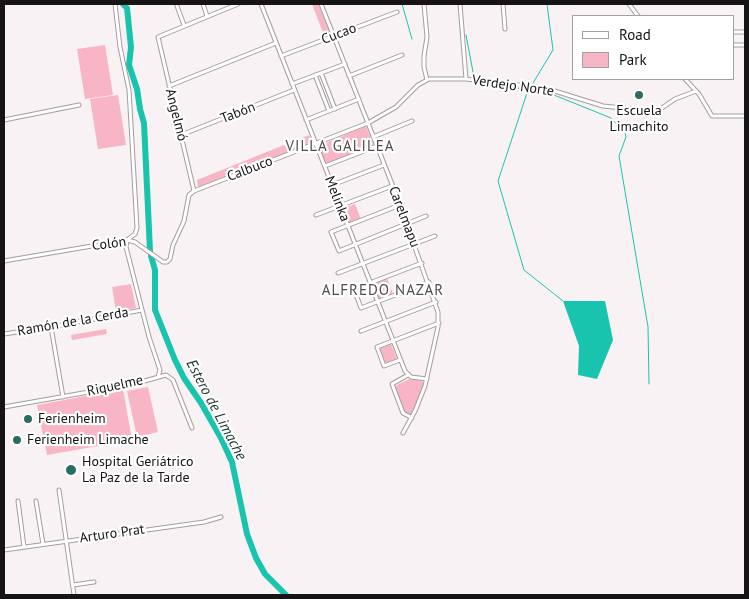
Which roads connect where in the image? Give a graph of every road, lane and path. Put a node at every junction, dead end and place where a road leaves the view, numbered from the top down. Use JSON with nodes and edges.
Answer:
{"nodes":[{"id":1,"x":115,"y":4,"type":"edge"},
{"id":2,"x":203,"y":4,"type":"edge"},
{"id":3,"x":238,"y":4,"type":"edge"},
{"id":4,"x":260,"y":4,"type":"edge"},
{"id":5,"x":321,"y":4,"type":"edge"},
{"id":6,"x":424,"y":4,"type":"edge"},
{"id":7,"x":460,"y":4,"type":"edge"},
{"id":8,"x":503,"y":4,"type":"edge"},
{"id":9,"x":630,"y":4,"type":"edge"},
{"id":10,"x":230,"y":5,"type":"edge"},
{"id":11,"x":177,"y":6,"type":"dead end"},
{"id":12,"x":397,"y":12,"type":"dead end"},
{"id":13,"x":637,"y":15,"type":"edge"},
{"id":14,"x":207,"y":16,"type":"junction"},
{"id":15,"x":184,"y":25,"type":"junction"},
{"id":16,"x":505,"y":29,"type":"dead end"},
{"id":17,"x":334,"y":36,"type":"junction"},
{"id":18,"x":276,"y":44,"type":"junction"},
{"id":19,"x":734,"y":45,"type":"edge"},
{"id":20,"x":744,"y":45,"type":"dead end"},
{"id":21,"x":402,"y":55,"type":"dead end"},
{"id":22,"x":281,"y":56,"type":"junction"},
{"id":23,"x":344,"y":64,"type":"junction"},
{"id":24,"x":321,"y":73,"type":"junction"},
{"id":25,"x":315,"y":75,"type":"junction"},
{"id":26,"x":349,"y":76,"type":"junction"},
{"id":27,"x":466,"y":79,"type":"junction"},
{"id":28,"x":427,"y":80,"type":"junction"},
{"id":29,"x":686,"y":80,"type":"edge"},
{"id":30,"x":292,"y":84,"type":"junction"},
{"id":31,"x":169,"y":86,"type":"junction"},
{"id":32,"x":294,"y":90,"type":"junction"},
{"id":33,"x":696,"y":91,"type":"junction"},
{"id":34,"x":358,"y":99,"type":"junction"},
{"id":35,"x":79,"y":106,"type":"dead end"},
{"id":36,"x":335,"y":108,"type":"junction"},
{"id":37,"x":329,"y":111,"type":"junction"},
{"id":38,"x":745,"y":116,"type":"edge"},
{"id":39,"x":4,"y":120,"type":"edge"},
{"id":40,"x":306,"y":120,"type":"junction"},
{"id":41,"x":412,"y":121,"type":"dead end"},
{"id":42,"x":368,"y":123,"type":"junction"},
{"id":43,"x":181,"y":135,"type":"junction"},
{"id":44,"x":373,"y":137,"type":"junction"},
{"id":45,"x":316,"y":144,"type":"junction"},
{"id":46,"x":377,"y":146,"type":"junction"},
{"id":47,"x":384,"y":165,"type":"junction"},
{"id":48,"x":325,"y":166,"type":"junction"},
{"id":49,"x":332,"y":185,"type":"junction"},
{"id":50,"x":392,"y":186,"type":"junction"},
{"id":51,"x":194,"y":191,"type":"junction"},
{"id":52,"x":189,"y":195,"type":"joint"},
{"id":53,"x":400,"y":205,"type":"junction"},
{"id":54,"x":340,"y":206,"type":"junction"},
{"id":55,"x":316,"y":215,"type":"dead end"},
{"id":56,"x":426,"y":216,"type":"dead end"},
{"id":57,"x":407,"y":224,"type":"junction"},
{"id":58,"x":348,"y":226,"type":"junction"},
{"id":59,"x":435,"y":236,"type":"dead end"},
{"id":60,"x":127,"y":240,"type":"junction"},
{"id":61,"x":355,"y":244,"type":"junction"},
{"id":62,"x":414,"y":244,"type":"junction"},
{"id":63,"x":4,"y":261,"type":"edge"},
{"id":64,"x":422,"y":263,"type":"junction"},
{"id":65,"x":362,"y":264,"type":"junction"},
{"id":66,"x":338,"y":273,"type":"dead end"},
{"id":67,"x":429,"y":282,"type":"junction"},
{"id":68,"x":370,"y":283,"type":"junction"},
{"id":69,"x":378,"y":302,"type":"junction"},
{"id":70,"x":436,"y":302,"type":"junction"},
{"id":71,"x":142,"y":310,"type":"junction"},
{"id":72,"x":385,"y":321,"type":"junction"},
{"id":73,"x":439,"y":323,"type":"junction"},
{"id":74,"x":51,"y":327,"type":"junction"},
{"id":75,"x":361,"y":331,"type":"dead end"},
{"id":76,"x":4,"y":334,"type":"edge"},
{"id":77,"x":393,"y":341,"type":"junction"},
{"id":78,"x":400,"y":360,"type":"junction"},
{"id":79,"x":408,"y":375,"type":"junction"},
{"id":80,"x":158,"y":377,"type":"junction"},
{"id":81,"x":427,"y":379,"type":"junction"},
{"id":82,"x":63,"y":397,"type":"junction"},
{"id":83,"x":4,"y":407,"type":"edge"},
{"id":84,"x":412,"y":418,"type":"junction"},
{"id":85,"x":192,"y":428,"type":"dead end"},
{"id":86,"x":403,"y":433,"type":"dead end"},
{"id":87,"x":59,"y":490,"type":"dead end"},
{"id":88,"x":18,"y":501,"type":"dead end"},
{"id":89,"x":36,"y":501,"type":"dead end"},
{"id":90,"x":220,"y":517,"type":"dead end"},
{"id":91,"x":67,"y":541,"type":"junction"},
{"id":92,"x":43,"y":544,"type":"junction"},
{"id":93,"x":24,"y":547,"type":"junction"},
{"id":94,"x":4,"y":550,"type":"edge"},
{"id":95,"x":94,"y":582,"type":"dead end"},
{"id":96,"x":73,"y":585,"type":"junction"},
{"id":97,"x":74,"y":595,"type":"edge"}],
"edges":[{"from":1,"to":60,"type":"street"},
{"from":2,"to":14,"type":"street"},
{"from":3,"to":10,"type":"street"},
{"from":4,"to":18,"type":"street","name":"Melinka"},
{"from":5,"to":17,"type":"street","name":"Carelmapu"},
{"from":6,"to":28,"type":"street"},
{"from":7,"to":27,"type":"street"},
{"from":8,"to":16,"type":"street"},
{"from":9,"to":13,"type":"street"},
{"from":10,"to":14,"type":"street"},
{"from":11,"to":15,"type":"street"},
{"from":12,"to":17,"type":"street","name":"Cucao"},
{"from":14,"to":15,"type":"street"},
{"from":15,"to":31,"type":"street","name":"Angelmó"},
{"from":17,"to":22,"type":"street","name":"Cucao"},
{"from":17,"to":23,"type":"street","name":"Carelmapu"},
{"from":18,"to":22,"type":"street","name":"Melinka"},
{"from":18,"to":31,"type":"street"},
{"from":19,"to":20,"type":"street"},
{"from":21,"to":26,"type":"street"},
{"from":22,"to":30,"type":"street","name":"Melinka"},
{"from":23,"to":24,"type":"street"},
{"from":23,"to":26,"type":"street","name":"Carelmapu"},
{"from":24,"to":25,"type":"street"},
{"from":24,"to":36,"type":"street"},
{"from":25,"to":30,"type":"street"},
{"from":25,"to":37,"type":"street"},
{"from":26,"to":34,"type":"street","name":"Carelmapu"},
{"from":27,"to":28,"type":"street","name":"Verdejo Norte"},
{"from":27,"to":33,"type":"street","name":"Verdejo Norte"},
{"from":28,"to":42,"type":"street"},
{"from":29,"to":33,"type":"street"},
{"from":30,"to":32,"type":"street","name":"Melinka"},
{"from":31,"to":43,"type":"street","name":"Angelmó"},
{"from":32,"to":40,"type":"street","name":"Melinka"},
{"from":32,"to":43,"type":"street","name":"Tabón"},
{"from":33,"to":38,"type":"street"},
{"from":34,"to":36,"type":"street"},
{"from":34,"to":42,"type":"street","name":"Carelmapu"},
{"from":35,"to":39,"type":"street"},
{"from":36,"to":37,"type":"street"},
{"from":37,"to":40,"type":"street"},
{"from":40,"to":45,"type":"street","name":"Melinka"},
{"from":41,"to":44,"type":"street"},
{"from":42,"to":44,"type":"street","name":"Carelmapu"},
{"from":42,"to":45,"type":"street","name":"Calbuco"},
{"from":43,"to":51,"type":"street","name":"Angelmó"},
{"from":44,"to":46,"type":"street","name":"Carelmapu"},
{"from":45,"to":48,"type":"street","name":"Melinka"},
{"from":45,"to":51,"type":"street","name":"Calbuco"},
{"from":46,"to":47,"type":"street","name":"Carelmapu"},
{"from":46,"to":48,"type":"street"},
{"from":47,"to":49,"type":"street"},
{"from":47,"to":50,"type":"street","name":"Carelmapu"},
{"from":48,"to":49,"type":"street","name":"Melinka"},
{"from":49,"to":54,"type":"street","name":"Melinka"},
{"from":50,"to":53,"type":"street","name":"Carelmapu"},
{"from":50,"to":54,"type":"street"},
{"from":51,"to":52,"type":"street","name":"Calbuco"},
{"from":52,"to":60,"type":"street","name":"Colón"},
{"from":53,"to":57,"type":"street","name":"Carelmapu"},
{"from":53,"to":58,"type":"street"},
{"from":54,"to":55,"type":"street"},
{"from":54,"to":58,"type":"street","name":"Melinka"},
{"from":56,"to":57,"type":"street"},
{"from":57,"to":61,"type":"street"},
{"from":57,"to":62,"type":"street","name":"Carelmapu"},
{"from":58,"to":61,"type":"street","name":"Melinka"},
{"from":58,"to":61,"type":"street"},
{"from":59,"to":62,"type":"street"},
{"from":60,"to":63,"type":"street","name":"Colón"},
{"from":60,"to":71,"type":"street"},
{"from":61,"to":65,"type":"street","name":"Melinka"},
{"from":62,"to":64,"type":"street","name":"Carelmapu"},
{"from":62,"to":65,"type":"street"},
{"from":64,"to":67,"type":"street","name":"Carelmapu"},
{"from":64,"to":68,"type":"street"},
{"from":65,"to":66,"type":"street"},
{"from":65,"to":68,"type":"street","name":"Melinka"},
{"from":67,"to":69,"type":"street"},
{"from":67,"to":70,"type":"street","name":"Carelmapu"},
{"from":68,"to":69,"type":"street","name":"Melinka"},
{"from":68,"to":69,"type":"street"},
{"from":69,"to":72,"type":"street","name":"Melinka"},
{"from":70,"to":72,"type":"street"},
{"from":70,"to":73,"type":"street","name":"Carelmapu"},
{"from":71,"to":74,"type":"street","name":"Ramón de la Cerda"},
{"from":71,"to":80,"type":"street"},
{"from":72,"to":75,"type":"street"},
{"from":72,"to":77,"type":"street","name":"Melinka"},
{"from":73,"to":77,"type":"street"},
{"from":73,"to":81,"type":"street","name":"Carelmapu"},
{"from":74,"to":76,"type":"street","name":"Ramón de la Cerda"},
{"from":74,"to":82,"type":"street"},
{"from":77,"to":78,"type":"street","name":"Melinka"},
{"from":77,"to":78,"type":"street"},
{"from":78,"to":79,"type":"street","name":"Melinka"},
{"from":79,"to":81,"type":"street"},
{"from":79,"to":84,"type":"street"},
{"from":80,"to":82,"type":"street","name":"Riquelme"},
{"from":80,"to":85,"type":"street","name":"Riquelme"},
{"from":81,"to":84,"type":"street","name":"Carelmapu"},
{"from":82,"to":83,"type":"street","name":"Riquelme"},
{"from":84,"to":86,"type":"street","name":"Carelmapu"},
{"from":87,"to":91,"type":"street"},
{"from":88,"to":93,"type":"street"},
{"from":89,"to":92,"type":"street"},
{"from":90,"to":91,"type":"street","name":"Arturo Prat"},
{"from":91,"to":92,"type":"street","name":"Arturo Prat"},
{"from":91,"to":96,"type":"street"},
{"from":92,"to":93,"type":"street","name":"Arturo Prat"},
{"from":93,"to":94,"type":"street","name":"Arturo Prat"},
{"from":95,"to":96,"type":"street"},
{"from":96,"to":97,"type":"street"}]}
